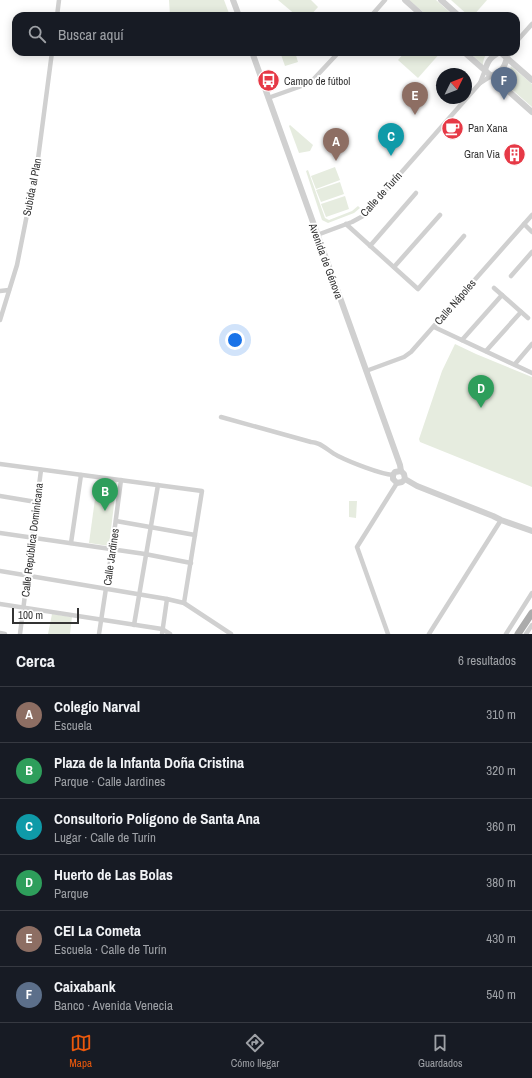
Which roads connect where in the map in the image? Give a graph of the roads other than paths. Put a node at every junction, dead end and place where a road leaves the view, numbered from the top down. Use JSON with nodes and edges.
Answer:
{"nodes":[{"id":1,"x":59,"y":0,"type":"edge"},
{"id":2,"x":233,"y":0,"type":"edge"},
{"id":3,"x":385,"y":0,"type":"edge"},
{"id":4,"x":405,"y":0,"type":"edge"},
{"id":5,"x":441,"y":0,"type":"edge"},
{"id":6,"x":58,"y":12,"type":"edge"},
{"id":7,"x":238,"y":12,"type":"edge"},
{"id":8,"x":374,"y":12,"type":"edge"},
{"id":9,"x":418,"y":12,"type":"edge"},
{"id":10,"x":454,"y":12,"type":"edge"},
{"id":11,"x":532,"y":24,"type":"edge"},
{"id":12,"x":520,"y":38,"type":"edge"},
{"id":13,"x":51,"y":56,"type":"edge"},
{"id":14,"x":253,"y":56,"type":"edge"},
{"id":15,"x":335,"y":56,"type":"edge"},
{"id":16,"x":469,"y":56,"type":"edge"},
{"id":17,"x":492,"y":56,"type":"edge"},
{"id":18,"x":508,"y":56,"type":"edge"},
{"id":19,"x":509,"y":56,"type":"edge"},
{"id":20,"x":485,"y":70,"type":"junction"},
{"id":21,"x":491,"y":76,"type":"junction"},
{"id":22,"x":532,"y":80,"type":"edge"},
{"id":23,"x":480,"y":82,"type":"junction"},
{"id":24,"x":268,"y":98,"type":"junction"},
{"id":25,"x":532,"y":112,"type":"edge"},
{"id":26,"x":416,"y":193,"type":"dead end"},
{"id":27,"x":440,"y":215,"type":"dead end"},
{"id":28,"x":532,"y":215,"type":"edge"},
{"id":29,"x":346,"y":224,"type":"junction"},
{"id":30,"x":524,"y":224,"type":"junction"},
{"id":31,"x":532,"y":232,"type":"edge"},
{"id":32,"x":317,"y":235,"type":"junction"},
{"id":33,"x":464,"y":236,"type":"dead end"},
{"id":34,"x":370,"y":246,"type":"junction"},
{"id":35,"x":532,"y":252,"type":"edge"},
{"id":36,"x":394,"y":267,"type":"junction"},
{"id":37,"x":511,"y":276,"type":"dead end"},
{"id":38,"x":494,"y":288,"type":"dead end"},
{"id":39,"x":9,"y":290,"type":"junction"},
{"id":40,"x":0,"y":291,"type":"edge"},
{"id":41,"x":502,"y":294,"type":"junction"},
{"id":42,"x":521,"y":312,"type":"junction"},
{"id":43,"x":528,"y":318,"type":"dead end"},
{"id":44,"x":0,"y":320,"type":"edge"},
{"id":45,"x":434,"y":327,"type":"junction"},
{"id":46,"x":462,"y":340,"type":"junction"},
{"id":47,"x":532,"y":344,"type":"edge"},
{"id":48,"x":486,"y":351,"type":"junction"},
{"id":49,"x":515,"y":364,"type":"junction"},
{"id":50,"x":366,"y":371,"type":"junction"},
{"id":51,"x":532,"y":373,"type":"edge"},
{"id":52,"x":221,"y":417,"type":"dead end"},
{"id":53,"x":0,"y":464,"type":"edge"},
{"id":54,"x":41,"y":470,"type":"junction"},
{"id":55,"x":401,"y":471,"type":"junction"},
{"id":56,"x":81,"y":475,"type":"junction"},
{"id":57,"x":393,"y":475,"type":"junction"},
{"id":58,"x":405,"y":479,"type":"junction"},
{"id":59,"x":121,"y":480,"type":"junction"},
{"id":60,"x":397,"y":483,"type":"junction"},
{"id":61,"x":158,"y":485,"type":"junction"},
{"id":62,"x":0,"y":496,"type":"edge"},
{"id":63,"x":36,"y":502,"type":"junction"},
{"id":64,"x":501,"y":520,"type":"junction"},
{"id":65,"x":116,"y":521,"type":"junction"},
{"id":66,"x":150,"y":526,"type":"junction"},
{"id":67,"x":532,"y":531,"type":"edge"},
{"id":68,"x":0,"y":533,"type":"edge"},
{"id":69,"x":195,"y":535,"type":"junction"},
{"id":70,"x":32,"y":537,"type":"junction"},
{"id":71,"x":71,"y":543,"type":"junction"},
{"id":72,"x":112,"y":549,"type":"junction"},
{"id":73,"x":145,"y":554,"type":"junction"},
{"id":74,"x":191,"y":563,"type":"junction"},
{"id":75,"x":0,"y":571,"type":"edge"},
{"id":76,"x":27,"y":576,"type":"junction"},
{"id":77,"x":106,"y":589,"type":"junction"},
{"id":78,"x":532,"y":593,"type":"edge"},
{"id":79,"x":139,"y":594,"type":"junction"},
{"id":80,"x":168,"y":599,"type":"junction"},
{"id":81,"x":184,"y":603,"type":"junction"},
{"id":82,"x":0,"y":604,"type":"edge"},
{"id":83,"x":23,"y":607,"type":"junction"},
{"id":84,"x":532,"y":613,"type":"edge"},
{"id":85,"x":101,"y":619,"type":"junction"},
{"id":86,"x":134,"y":625,"type":"junction"},
{"id":87,"x":532,"y":625,"type":"edge"},
{"id":88,"x":162,"y":632,"type":"edge"},
{"id":89,"x":0,"y":633,"type":"edge"},
{"id":90,"x":5,"y":634,"type":"edge"},
{"id":91,"x":20,"y":634,"type":"edge"},
{"id":92,"x":99,"y":634,"type":"edge"},
{"id":93,"x":170,"y":634,"type":"edge"},
{"id":94,"x":231,"y":634,"type":"edge"},
{"id":95,"x":388,"y":634,"type":"edge"},
{"id":96,"x":429,"y":634,"type":"edge"},
{"id":97,"x":506,"y":634,"type":"edge"},
{"id":98,"x":518,"y":634,"type":"edge"},
{"id":99,"x":526,"y":634,"type":"edge"}],
"edges":[{"from":1,"to":6,"type":"street"},
{"from":2,"to":7,"type":"street"},
{"from":3,"to":8,"type":"street"},
{"from":4,"to":9,"type":"street"},
{"from":5,"to":10,"type":"street"},
{"from":11,"to":12,"type":"street"},
{"from":13,"to":39,"type":"street","name":"Subida al Plan"},
{"from":14,"to":24,"type":"street","name":"Avenida de Génova"},
{"from":15,"to":24,"type":"street"},
{"from":16,"to":20,"type":"street"},
{"from":17,"to":20,"type":"street"},
{"from":18,"to":21,"type":"street"},
{"from":19,"to":22,"type":"street"},
{"from":20,"to":21,"type":"street"},
{"from":20,"to":23,"type":"street","name":"Calle de Turín"},
{"from":21,"to":23,"type":"street","name":"Calle de Turín"},
{"from":21,"to":25,"type":"street"},
{"from":23,"to":29,"type":"street","name":"Calle de Turín"},
{"from":24,"to":32,"type":"street","name":"Avenida de Génova"},
{"from":26,"to":34,"type":"street"},
{"from":27,"to":36,"type":"street"},
{"from":28,"to":30,"type":"street","name":"Calle Nápoles"},
{"from":29,"to":32,"type":"street","name":"Calle de Turín"},
{"from":29,"to":34,"type":"street"},
{"from":30,"to":31,"type":"street"},
{"from":30,"to":45,"type":"street","name":"Calle Nápoles"},
{"from":32,"to":50,"type":"street","name":"Avenida de Génova"},
{"from":33,"to":36,"type":"street"},
{"from":34,"to":36,"type":"street"},
{"from":35,"to":37,"type":"street"},
{"from":38,"to":41,"type":"street"},
{"from":39,"to":40,"type":"street"},
{"from":39,"to":44,"type":"street","name":"Subida al Plan"},
{"from":41,"to":42,"type":"street"},
{"from":41,"to":46,"type":"street"},
{"from":42,"to":43,"type":"street"},
{"from":42,"to":48,"type":"street"},
{"from":45,"to":46,"type":"street"},
{"from":45,"to":50,"type":"street","name":"Calle Nápoles"},
{"from":46,"to":48,"type":"street"},
{"from":47,"to":49,"type":"street"},
{"from":48,"to":49,"type":"street"},
{"from":49,"to":51,"type":"street"},
{"from":50,"to":55,"type":"street","name":"Avenida de Génova"},
{"from":52,"to":57,"type":"street"},
{"from":53,"to":54,"type":"street"},
{"from":54,"to":56,"type":"street"},
{"from":54,"to":63,"type":"street","name":"Calle República Dominicana"},
{"from":55,"to":57,"type":"street"},
{"from":55,"to":58,"type":"street"},
{"from":56,"to":59,"type":"street"},
{"from":56,"to":71,"type":"street"},
{"from":57,"to":60,"type":"street"},
{"from":58,"to":60,"type":"street"},
{"from":58,"to":64,"type":"street"},
{"from":59,"to":61,"type":"street"},
{"from":59,"to":65,"type":"street","name":"Calle Jardines"},
{"from":60,"to":95,"type":"street"},
{"from":61,"to":66,"type":"street"},
{"from":61,"to":69,"type":"street"},
{"from":62,"to":63,"type":"street"},
{"from":63,"to":70,"type":"street","name":"Calle República Dominicana"},
{"from":64,"to":67,"type":"street"},
{"from":64,"to":96,"type":"street"},
{"from":65,"to":66,"type":"street"},
{"from":65,"to":72,"type":"street","name":"Calle Jardines"},
{"from":66,"to":69,"type":"street"},
{"from":66,"to":73,"type":"street"},
{"from":68,"to":70,"type":"street"},
{"from":69,"to":74,"type":"street"},
{"from":70,"to":71,"type":"street"},
{"from":70,"to":76,"type":"street","name":"Calle República Dominicana"},
{"from":71,"to":72,"type":"street"},
{"from":72,"to":73,"type":"street"},
{"from":72,"to":77,"type":"street","name":"Calle Jardines"},
{"from":73,"to":74,"type":"street"},
{"from":73,"to":79,"type":"street"},
{"from":74,"to":81,"type":"street"},
{"from":75,"to":76,"type":"street"},
{"from":76,"to":77,"type":"street"},
{"from":76,"to":83,"type":"street","name":"Calle República Dominicana"},
{"from":77,"to":79,"type":"street"},
{"from":77,"to":85,"type":"street","name":"Calle Jardines"},
{"from":78,"to":97,"type":"street"},
{"from":79,"to":80,"type":"street"},
{"from":79,"to":86,"type":"street"},
{"from":80,"to":81,"type":"street"},
{"from":80,"to":88,"type":"street"},
{"from":81,"to":94,"type":"street"},
{"from":82,"to":83,"type":"street"},
{"from":83,"to":85,"type":"street"},
{"from":83,"to":91,"type":"street","name":"Calle República Dominicana"},
{"from":84,"to":98,"type":"main road"},
{"from":85,"to":86,"type":"street"},
{"from":85,"to":92,"type":"street","name":"Calle Jardines"},
{"from":86,"to":88,"type":"street"},
{"from":87,"to":99,"type":"street"},
{"from":88,"to":93,"type":"street"},
{"from":89,"to":90,"type":"street"}]}
